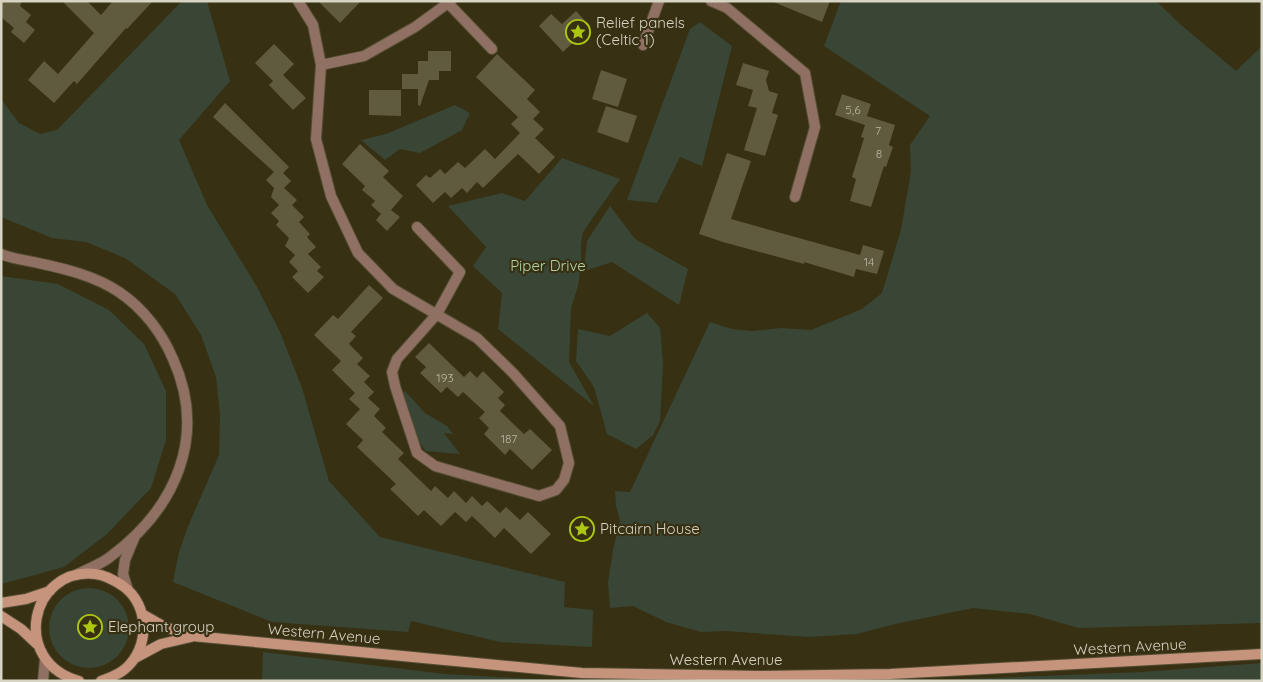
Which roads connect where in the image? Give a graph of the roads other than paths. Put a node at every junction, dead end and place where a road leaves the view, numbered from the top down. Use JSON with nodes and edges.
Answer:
{"nodes":[{"id":1,"x":298,"y":1,"type":"edge"},
{"id":2,"x":659,"y":1,"type":"edge"},
{"id":3,"x":711,"y":1,"type":"edge"},
{"id":4,"x":450,"y":2,"type":"edge"},
{"id":5,"x":643,"y":45,"type":"dead end"},
{"id":6,"x":492,"y":49,"type":"dead end"},
{"id":7,"x":321,"y":66,"type":"junction"},
{"id":8,"x":795,"y":197,"type":"dead end"},
{"id":9,"x":417,"y":227,"type":"dead end"},
{"id":10,"x":1,"y":254,"type":"edge"},
{"id":11,"x":437,"y":314,"type":"junction"},
{"id":12,"x":137,"y":533,"type":"junction"},
{"id":13,"x":76,"y":575,"type":"junction"},
{"id":14,"x":50,"y":590,"type":"junction"},
{"id":15,"x":128,"y":590,"type":"junction"},
{"id":16,"x":1,"y":603,"type":"edge"},
{"id":17,"x":142,"y":614,"type":"junction"},
{"id":18,"x":1,"y":616,"type":"edge"},
{"id":19,"x":192,"y":636,"type":"junction"},
{"id":20,"x":37,"y":644,"type":"junction"},
{"id":21,"x":1262,"y":654,"type":"edge"},
{"id":22,"x":135,"y":658,"type":"junction"},
{"id":23,"x":45,"y":659,"type":"junction"},
{"id":24,"x":43,"y":681,"type":"edge"},
{"id":25,"x":79,"y":681,"type":"edge"},
{"id":26,"x":101,"y":681,"type":"edge"}],
"edges":[{"from":1,"to":7,"type":"street"},
{"from":2,"to":5,"type":"street"},
{"from":3,"to":8,"type":"street"},
{"from":4,"to":6,"type":"street"},
{"from":4,"to":7,"type":"street"},
{"from":7,"to":11,"type":"street"},
{"from":9,"to":11,"type":"street"},
{"from":10,"to":12,"type":"street"},
{"from":11,"to":11,"type":"street"},
{"from":12,"to":13,"type":"street"},
{"from":12,"to":15,"type":"street"},
{"from":13,"to":14,"type":"main road"},
{"from":13,"to":15,"type":"main road"},
{"from":14,"to":16,"type":"main road"},
{"from":14,"to":20,"type":"main road"},
{"from":15,"to":17,"type":"main road"},
{"from":17,"to":19,"type":"main road","name":"Western Avenue"},
{"from":17,"to":22,"type":"main road"},
{"from":18,"to":20,"type":"main road"},
{"from":19,"to":21,"type":"main road","name":"Western Avenue"},
{"from":19,"to":22,"type":"main road","name":"Western Avenue"},
{"from":20,"to":23,"type":"main road"},
{"from":22,"to":26,"type":"main road","name":"Western Avenue"},
{"from":23,"to":24,"type":"street"},
{"from":23,"to":25,"type":"main road"}]}
